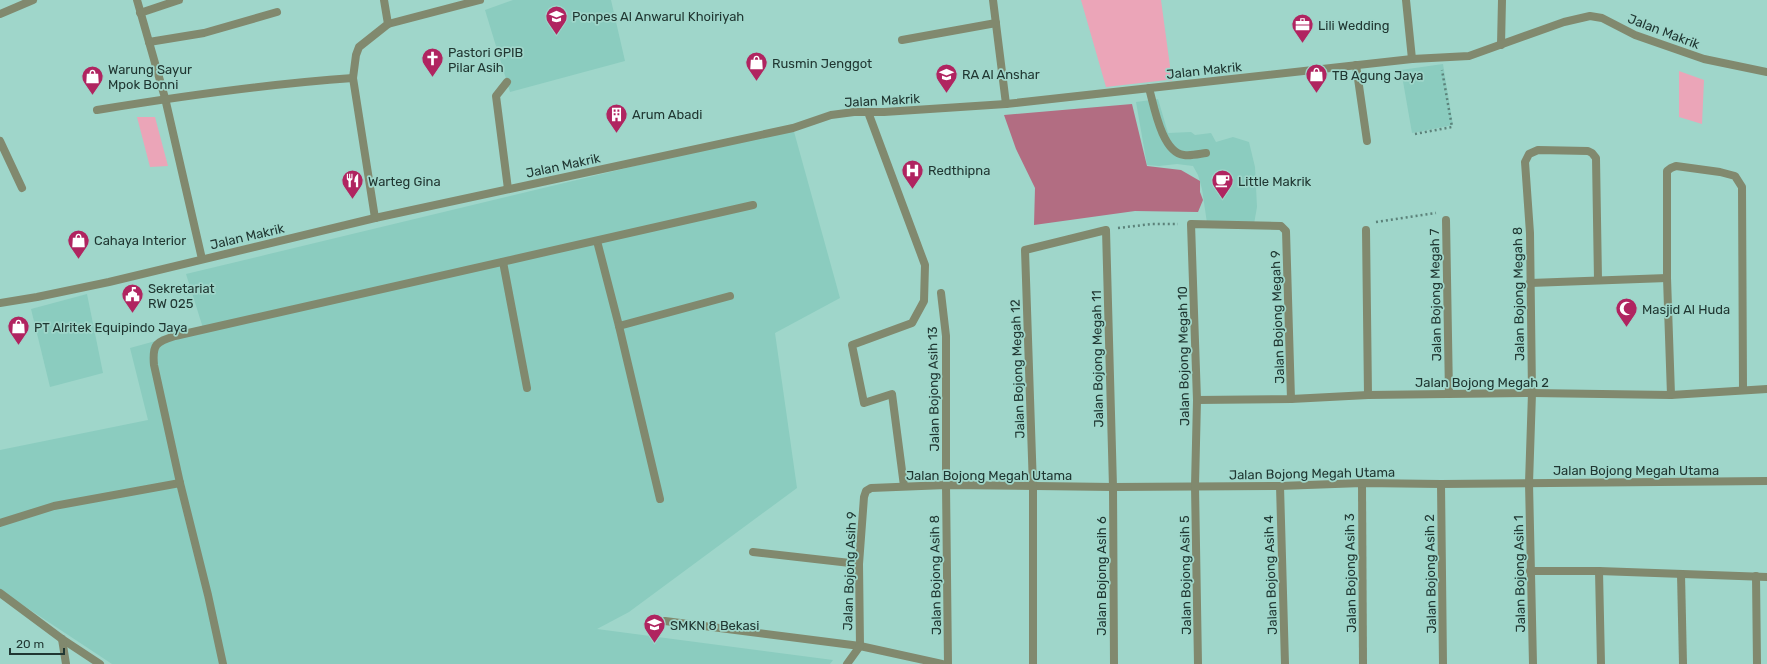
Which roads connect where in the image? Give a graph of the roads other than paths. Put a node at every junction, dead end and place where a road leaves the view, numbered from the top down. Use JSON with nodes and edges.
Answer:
{"nodes":[{"id":1,"x":33,"y":0,"type":"edge"},
{"id":2,"x":137,"y":0,"type":"edge"},
{"id":3,"x":179,"y":0,"type":"edge"},
{"id":4,"x":384,"y":0,"type":"edge"},
{"id":5,"x":993,"y":0,"type":"edge"},
{"id":6,"x":1406,"y":0,"type":"edge"},
{"id":7,"x":1502,"y":0,"type":"edge"},
{"id":8,"x":475,"y":1,"type":"edge"},
{"id":9,"x":277,"y":12,"type":"dead end"},
{"id":10,"x":140,"y":13,"type":"junction"},
{"id":11,"x":0,"y":14,"type":"edge"},
{"id":12,"x":996,"y":23,"type":"junction"},
{"id":13,"x":388,"y":24,"type":"junction"},
{"id":14,"x":902,"y":40,"type":"dead end"},
{"id":15,"x":149,"y":42,"type":"junction"},
{"id":16,"x":1501,"y":45,"type":"junction"},
{"id":17,"x":1412,"y":59,"type":"junction"},
{"id":18,"x":1356,"y":65,"type":"junction"},
{"id":19,"x":1767,"y":72,"type":"edge"},
{"id":20,"x":353,"y":78,"type":"junction"},
{"id":21,"x":507,"y":82,"type":"dead end"},
{"id":22,"x":1149,"y":88,"type":"junction"},
{"id":23,"x":165,"y":98,"type":"junction"},
{"id":24,"x":1006,"y":104,"type":"junction"},
{"id":25,"x":96,"y":110,"type":"dead end"},
{"id":26,"x":868,"y":112,"type":"junction"},
{"id":27,"x":0,"y":141,"type":"edge"},
{"id":28,"x":1367,"y":141,"type":"dead end"},
{"id":29,"x":1206,"y":153,"type":"dead end"},
{"id":30,"x":22,"y":188,"type":"dead end"},
{"id":31,"x":508,"y":189,"type":"junction"},
{"id":32,"x":753,"y":206,"type":"dead end"},
{"id":33,"x":375,"y":218,"type":"junction"},
{"id":34,"x":1446,"y":220,"type":"road end"},
{"id":35,"x":1191,"y":224,"type":"joint"},
{"id":36,"x":1366,"y":230,"type":"road end"},
{"id":37,"x":597,"y":242,"type":"junction"},
{"id":38,"x":1025,"y":250,"type":"joint"},
{"id":39,"x":202,"y":259,"type":"junction"},
{"id":40,"x":503,"y":262,"type":"junction"},
{"id":41,"x":1667,"y":278,"type":"junction"},
{"id":42,"x":1598,"y":280,"type":"junction"},
{"id":43,"x":1530,"y":283,"type":"junction"},
{"id":44,"x":941,"y":292,"type":"dead end"},
{"id":45,"x":730,"y":296,"type":"dead end"},
{"id":46,"x":0,"y":302,"type":"edge"},
{"id":47,"x":619,"y":326,"type":"junction"},
{"id":48,"x":527,"y":388,"type":"dead end"},
{"id":49,"x":1767,"y":389,"type":"edge"},
{"id":50,"x":1743,"y":390,"type":"junction"},
{"id":51,"x":1532,"y":393,"type":"junction"},
{"id":52,"x":1449,"y":394,"type":"junction"},
{"id":53,"x":1368,"y":395,"type":"junction"},
{"id":54,"x":1671,"y":395,"type":"junction"},
{"id":55,"x":1291,"y":399,"type":"junction"},
{"id":56,"x":1197,"y":400,"type":"junction"},
{"id":57,"x":1767,"y":481,"type":"edge"},
{"id":58,"x":180,"y":483,"type":"junction"},
{"id":59,"x":1362,"y":483,"type":"junction"},
{"id":60,"x":1529,"y":483,"type":"junction"},
{"id":61,"x":1441,"y":484,"type":"junction"},
{"id":62,"x":946,"y":485,"type":"junction"},
{"id":63,"x":904,"y":486,"type":"junction"},
{"id":64,"x":1195,"y":486,"type":"junction"},
{"id":65,"x":1280,"y":486,"type":"junction"},
{"id":66,"x":1033,"y":487,"type":"junction"},
{"id":67,"x":1113,"y":487,"type":"junction"},
{"id":68,"x":864,"y":497,"type":"joint"},
{"id":69,"x":660,"y":499,"type":"dead end"},
{"id":70,"x":0,"y":523,"type":"edge"},
{"id":71,"x":753,"y":552,"type":"dead end"},
{"id":72,"x":859,"y":564,"type":"junction"},
{"id":73,"x":1530,"y":571,"type":"junction"},
{"id":74,"x":1599,"y":571,"type":"junction"},
{"id":75,"x":1681,"y":574,"type":"junction"},
{"id":76,"x":1756,"y":576,"type":"junction"},
{"id":77,"x":1767,"y":577,"type":"edge"},
{"id":78,"x":0,"y":593,"type":"edge"},
{"id":79,"x":665,"y":621,"type":"dead end"},
{"id":80,"x":62,"y":639,"type":"junction"},
{"id":81,"x":860,"y":646,"type":"junction"},
{"id":82,"x":66,"y":664,"type":"edge"},
{"id":83,"x":100,"y":664,"type":"edge"},
{"id":84,"x":223,"y":664,"type":"edge"},
{"id":85,"x":847,"y":664,"type":"edge"},
{"id":86,"x":942,"y":664,"type":"edge"},
{"id":87,"x":948,"y":664,"type":"edge"},
{"id":88,"x":1033,"y":664,"type":"edge"},
{"id":89,"x":1114,"y":664,"type":"edge"},
{"id":90,"x":1198,"y":664,"type":"edge"},
{"id":91,"x":1285,"y":664,"type":"edge"},
{"id":92,"x":1363,"y":664,"type":"edge"},
{"id":93,"x":1443,"y":664,"type":"edge"},
{"id":94,"x":1533,"y":664,"type":"edge"},
{"id":95,"x":1601,"y":664,"type":"edge"},
{"id":96,"x":1683,"y":664,"type":"edge"},
{"id":97,"x":1757,"y":664,"type":"edge"}],
"edges":[{"from":1,"to":11,"type":"street"},
{"from":2,"to":10,"type":"street"},
{"from":3,"to":10,"type":"street"},
{"from":4,"to":13,"type":"street"},
{"from":5,"to":12,"type":"street"},
{"from":6,"to":17,"type":"street"},
{"from":7,"to":16,"type":"street"},
{"from":8,"to":13,"type":"street"},
{"from":9,"to":15,"type":"street"},
{"from":10,"to":15,"type":"street"},
{"from":12,"to":14,"type":"street"},
{"from":12,"to":24,"type":"street"},
{"from":13,"to":20,"type":"street"},
{"from":15,"to":23,"type":"street"},
{"from":16,"to":17,"type":"street","name":"Jalan Makrik"},
{"from":16,"to":19,"type":"street","name":"Jalan Makrik"},
{"from":17,"to":18,"type":"street","name":"Jalan Makrik"},
{"from":18,"to":22,"type":"street","name":"Jalan Makrik"},
{"from":18,"to":28,"type":"street"},
{"from":20,"to":23,"type":"street"},
{"from":20,"to":33,"type":"street"},
{"from":21,"to":31,"type":"street"},
{"from":22,"to":24,"type":"street","name":"Jalan Makrik"},
{"from":22,"to":29,"type":"street"},
{"from":23,"to":25,"type":"street"},
{"from":23,"to":39,"type":"street"},
{"from":24,"to":26,"type":"street","name":"Jalan Makrik"},
{"from":26,"to":31,"type":"street","name":"Jalan Makrik"},
{"from":26,"to":63,"type":"street"},
{"from":27,"to":30,"type":"street"},
{"from":31,"to":33,"type":"street","name":"Jalan Makrik"},
{"from":32,"to":37,"type":"street"},
{"from":33,"to":39,"type":"street","name":"Jalan Makrik"},
{"from":34,"to":52,"type":"street","name":"Jalan Bojong Megah 7"},
{"from":35,"to":55,"type":"street","name":"Jalan Bojong Megah 9"},
{"from":35,"to":56,"type":"street","name":"Jalan Bojong Megah 10"},
{"from":36,"to":53,"type":"street"},
{"from":37,"to":40,"type":"street"},
{"from":37,"to":47,"type":"street"},
{"from":38,"to":66,"type":"street","name":"Jalan Bojong Megah 12"},
{"from":38,"to":67,"type":"street","name":"Jalan Bojong Megah 11"},
{"from":39,"to":46,"type":"street","name":"Jalan Makrik"},
{"from":40,"to":48,"type":"street"},
{"from":40,"to":58,"type":"street"},
{"from":41,"to":42,"type":"street"},
{"from":41,"to":50,"type":"street"},
{"from":41,"to":54,"type":"street"},
{"from":42,"to":43,"type":"street"},
{"from":42,"to":43,"type":"street","name":"Jalan Bojong Megah 8"},
{"from":43,"to":51,"type":"street","name":"Jalan Bojong Megah 8"},
{"from":44,"to":62,"type":"street","name":"Jalan Bojong Asih 13"},
{"from":45,"to":47,"type":"street"},
{"from":47,"to":69,"type":"street"},
{"from":49,"to":50,"type":"street","name":"Jalan Bojong Megah 2"},
{"from":50,"to":54,"type":"street","name":"Jalan Bojong Megah 2"},
{"from":51,"to":52,"type":"street","name":"Jalan Bojong Megah 2"},
{"from":51,"to":54,"type":"street","name":"Jalan Bojong Megah 2"},
{"from":51,"to":60,"type":"street","name":"Jalan Bojong Megah 8"},
{"from":52,"to":53,"type":"street","name":"Jalan Bojong Megah 2"},
{"from":53,"to":55,"type":"street","name":"Jalan Bojong Megah 2"},
{"from":55,"to":56,"type":"street","name":"Jalan Bojong Megah 2"},
{"from":56,"to":64,"type":"street","name":"Jalan Bojong Megah 10"},
{"from":57,"to":60,"type":"street","name":"Jalan Bojong Megah Utama"},
{"from":58,"to":70,"type":"street"},
{"from":58,"to":84,"type":"street"},
{"from":59,"to":61,"type":"street","name":"Jalan Bojong Megah Utama"},
{"from":59,"to":65,"type":"street","name":"Jalan Bojong Megah Utama"},
{"from":59,"to":92,"type":"street","name":"Jalan Bojong Asih 3"},
{"from":60,"to":61,"type":"street","name":"Jalan Bojong Megah Utama"},
{"from":60,"to":73,"type":"street","name":"Jalan Bojong Asih 1"},
{"from":61,"to":93,"type":"street","name":"Jalan Bojong Asih 2"},
{"from":62,"to":63,"type":"street","name":"Jalan Bojong Megah Utama"},
{"from":62,"to":66,"type":"street","name":"Jalan Bojong Megah Utama"},
{"from":62,"to":87,"type":"street","name":"Jalan Bojong Asih 8"},
{"from":63,"to":68,"type":"street","name":"Jalan Bojong Megah Utama"},
{"from":64,"to":65,"type":"street","name":"Jalan Bojong Megah Utama"},
{"from":64,"to":67,"type":"street","name":"Jalan Bojong Megah Utama"},
{"from":64,"to":90,"type":"street","name":"Jalan Bojong Asih 5"},
{"from":65,"to":91,"type":"street","name":"Jalan Bojong Asih 4"},
{"from":66,"to":67,"type":"street","name":"Jalan Bojong Megah Utama"},
{"from":66,"to":88,"type":"street","name":"Jalan Bojong Megah 12"},
{"from":67,"to":89,"type":"street","name":"Jalan Bojong Asih 6"},
{"from":68,"to":72,"type":"street","name":"Jalan Bojong Asih 9"},
{"from":71,"to":72,"type":"street"},
{"from":72,"to":81,"type":"street","name":"Jalan Bojong Asih 9"},
{"from":73,"to":74,"type":"street"},
{"from":73,"to":94,"type":"street","name":"Jalan Bojong Asih 1"},
{"from":74,"to":75,"type":"street"},
{"from":74,"to":95,"type":"street"},
{"from":75,"to":76,"type":"street"},
{"from":75,"to":96,"type":"street"},
{"from":76,"to":77,"type":"street"},
{"from":76,"to":97,"type":"street"},
{"from":78,"to":80,"type":"street"},
{"from":79,"to":81,"type":"street"},
{"from":80,"to":82,"type":"street"},
{"from":80,"to":83,"type":"street"},
{"from":81,"to":85,"type":"street"},
{"from":81,"to":86,"type":"street"}]}
